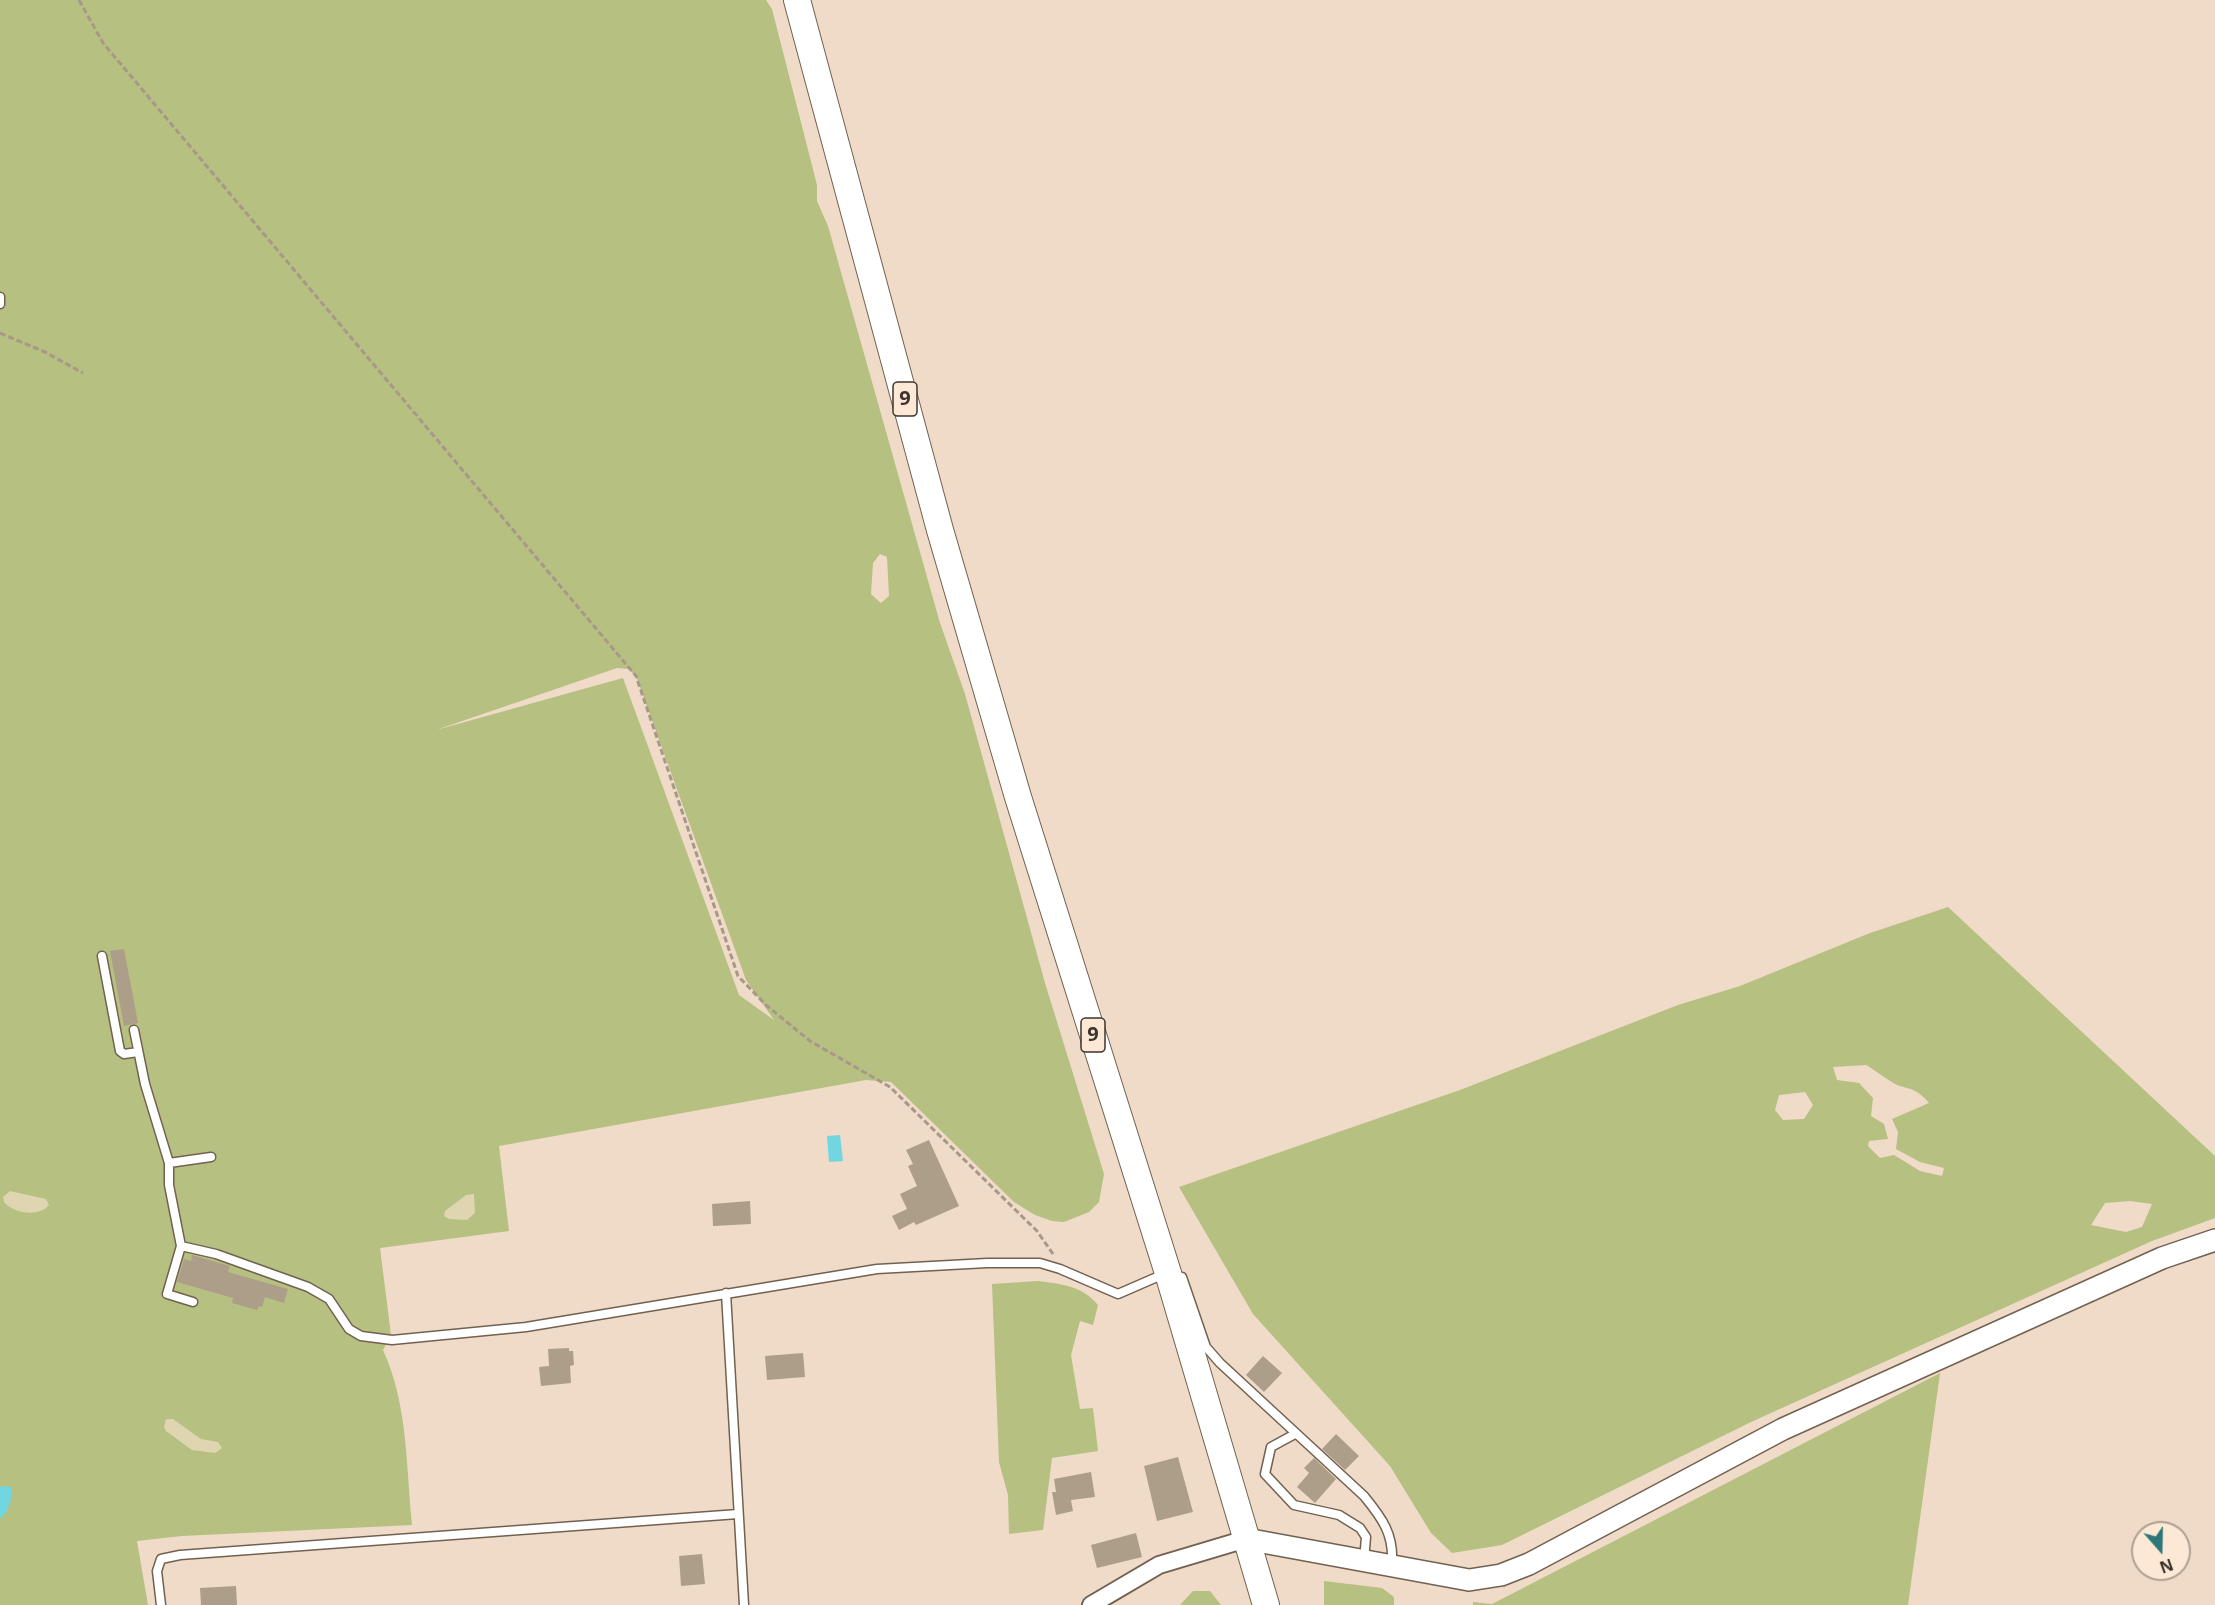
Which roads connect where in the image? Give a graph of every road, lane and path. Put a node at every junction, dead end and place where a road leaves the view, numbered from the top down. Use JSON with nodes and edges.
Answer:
{"nodes":[{"id":1,"x":79,"y":0,"type":"edge"},
{"id":2,"x":797,"y":0,"type":"edge"},
{"id":3,"x":0,"y":297,"type":"edge"},
{"id":4,"x":0,"y":304,"type":"edge"},
{"id":5,"x":0,"y":333,"type":"edge"},
{"id":6,"x":83,"y":373,"type":"dead end"},
{"id":7,"x":102,"y":956,"type":"dead end"},
{"id":8,"x":134,"y":1030,"type":"dead end"},
{"id":9,"x":1097,"y":1049,"type":"junction"},
{"id":10,"x":138,"y":1052,"type":"junction"},
{"id":11,"x":211,"y":1157,"type":"dead end"},
{"id":12,"x":169,"y":1163,"type":"junction"},
{"id":13,"x":1167,"y":1237,"type":"dead end"},
{"id":14,"x":2215,"y":1240,"type":"edge"},
{"id":15,"x":181,"y":1246,"type":"junction"},
{"id":16,"x":1060,"y":1269,"type":"junction"},
{"id":17,"x":1174,"y":1271,"type":"junction"},
{"id":18,"x":726,"y":1293,"type":"junction"},
{"id":19,"x":193,"y":1302,"type":"dead end"},
{"id":20,"x":1295,"y":1434,"type":"junction"},
{"id":21,"x":738,"y":1514,"type":"junction"},
{"id":22,"x":1246,"y":1539,"type":"junction"},
{"id":23,"x":1364,"y":1562,"type":"junction"},
{"id":24,"x":1392,"y":1566,"type":"junction"},
{"id":25,"x":161,"y":1605,"type":"edge"},
{"id":26,"x":744,"y":1605,"type":"edge"},
{"id":27,"x":1091,"y":1605,"type":"edge"},
{"id":28,"x":1266,"y":1605,"type":"edge"}],
"edges":[{"from":1,"to":16,"type":"path"},
{"from":2,"to":9,"type":"main road","number":"9"},
{"from":3,"to":4,"type":"lane"},
{"from":5,"to":6,"type":"path"},
{"from":7,"to":10,"type":"lane"},
{"from":8,"to":10,"type":"lane"},
{"from":9,"to":13,"type":"lane"},
{"from":9,"to":17,"type":"main road","number":"9"},
{"from":10,"to":12,"type":"lane"},
{"from":11,"to":12,"type":"lane"},
{"from":12,"to":15,"type":"lane"},
{"from":14,"to":24,"type":"street"},
{"from":15,"to":18,"type":"lane"},
{"from":15,"to":19,"type":"lane"},
{"from":16,"to":17,"type":"lane"},
{"from":16,"to":18,"type":"lane"},
{"from":17,"to":20,"type":"lane"},
{"from":17,"to":22,"type":"main road","number":"9"},
{"from":18,"to":21,"type":"lane"},
{"from":20,"to":23,"type":"lane"},
{"from":20,"to":24,"type":"lane"},
{"from":21,"to":25,"type":"lane"},
{"from":21,"to":26,"type":"lane"},
{"from":22,"to":23,"type":"street"},
{"from":22,"to":27,"type":"street"},
{"from":22,"to":28,"type":"main road","number":"9"},
{"from":23,"to":24,"type":"street"}]}
